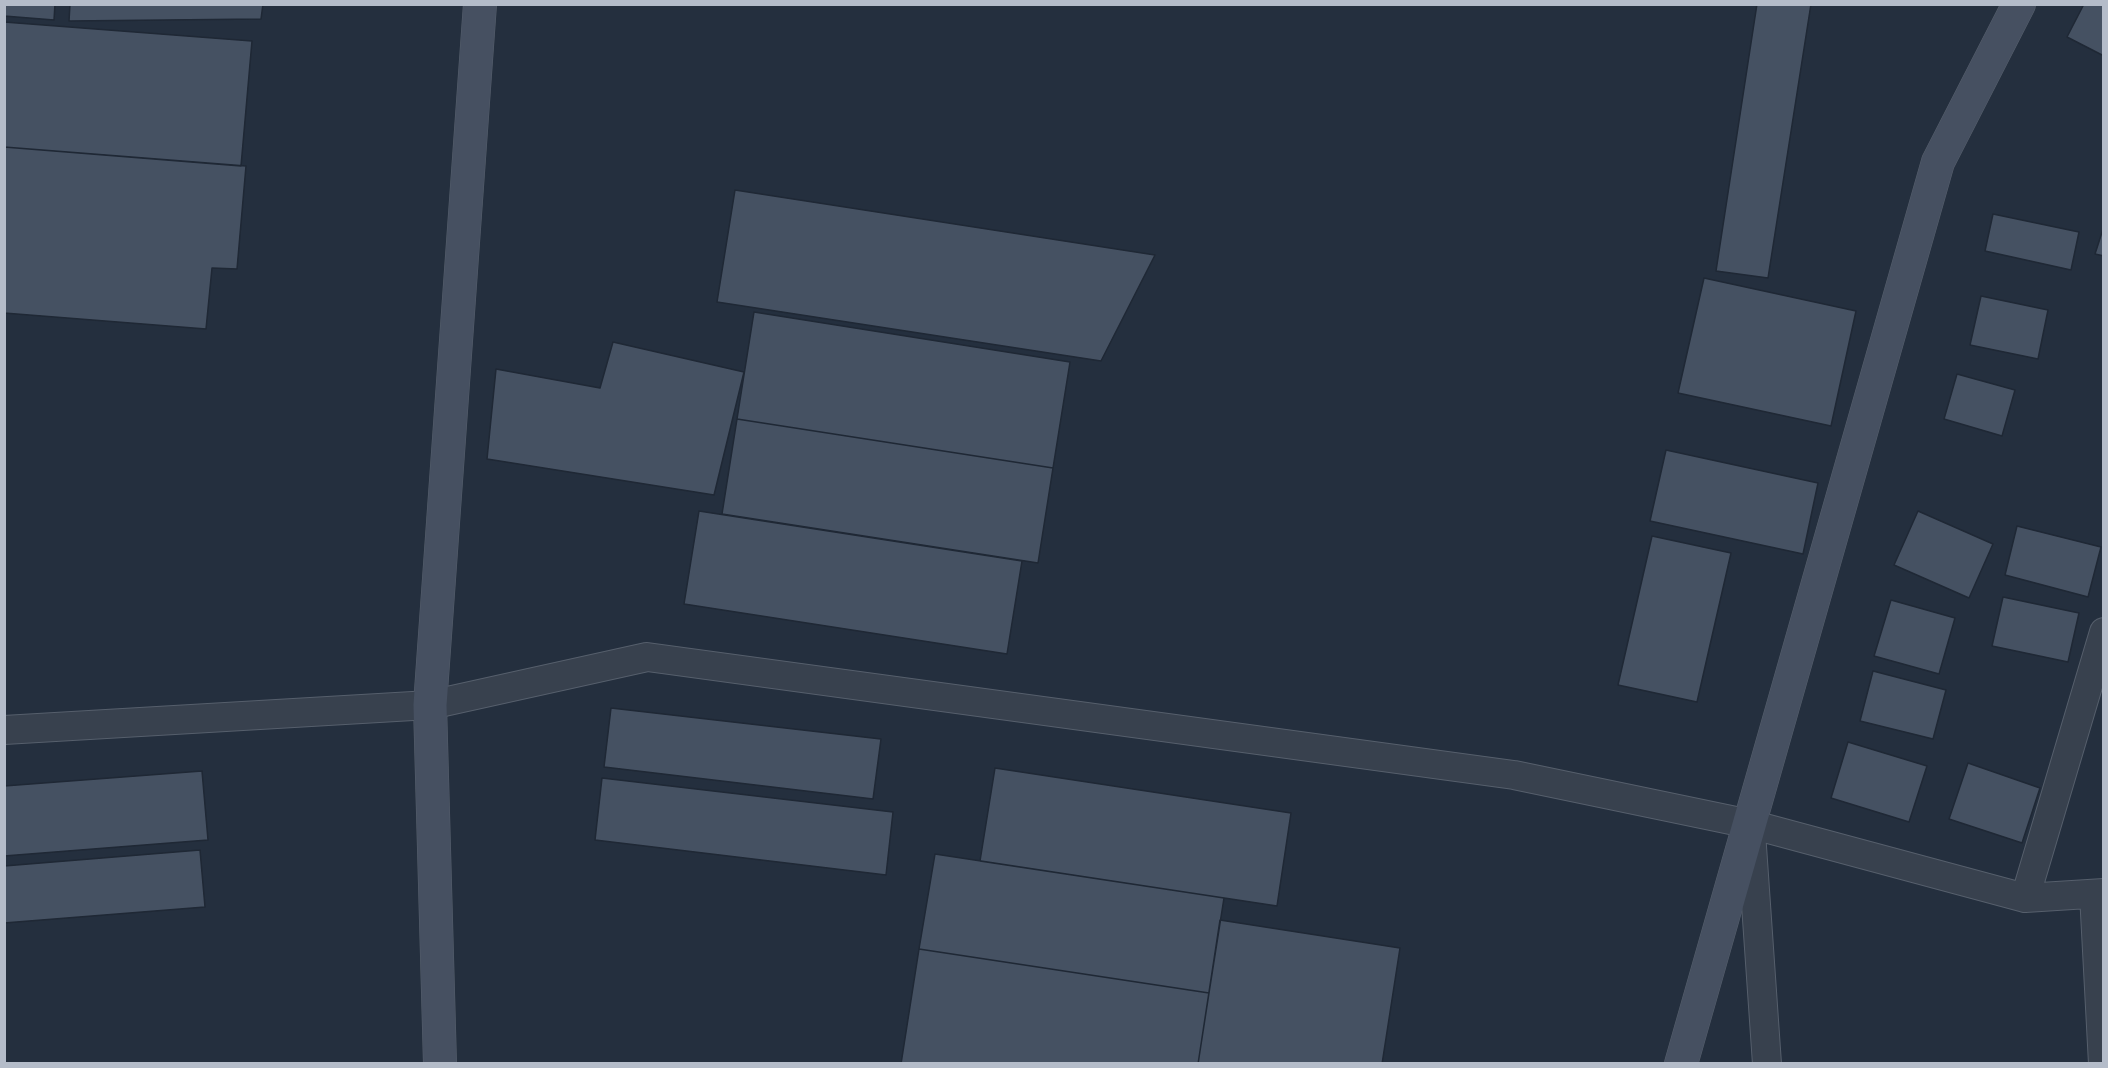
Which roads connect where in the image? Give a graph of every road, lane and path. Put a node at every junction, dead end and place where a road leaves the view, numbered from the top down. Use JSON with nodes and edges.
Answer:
{"nodes":[{"id":1,"x":480,"y":4,"type":"edge"},
{"id":2,"x":2019,"y":4,"type":"edge"},
{"id":3,"x":2103,"y":632,"type":"edge"},
{"id":4,"x":430,"y":705,"type":"junction"},
{"id":5,"x":4,"y":730,"type":"edge"},
{"id":6,"x":1750,"y":824,"type":"junction"},
{"id":7,"x":2099,"y":894,"type":"edge"},
{"id":8,"x":2025,"y":898,"type":"junction"},
{"id":9,"x":440,"y":1064,"type":"edge"},
{"id":10,"x":1681,"y":1064,"type":"edge"},
{"id":11,"x":1767,"y":1064,"type":"edge"},
{"id":12,"x":2103,"y":1064,"type":"edge"}],
"edges":[{"from":1,"to":4,"type":"street"},
{"from":2,"to":6,"type":"street"},
{"from":3,"to":8,"type":"street"},
{"from":4,"to":5,"type":"street"},
{"from":4,"to":6,"type":"street"},
{"from":4,"to":9,"type":"street"},
{"from":6,"to":8,"type":"street"},
{"from":6,"to":10,"type":"street"},
{"from":6,"to":11,"type":"street"},
{"from":7,"to":8,"type":"street"},
{"from":7,"to":12,"type":"street"}]}
